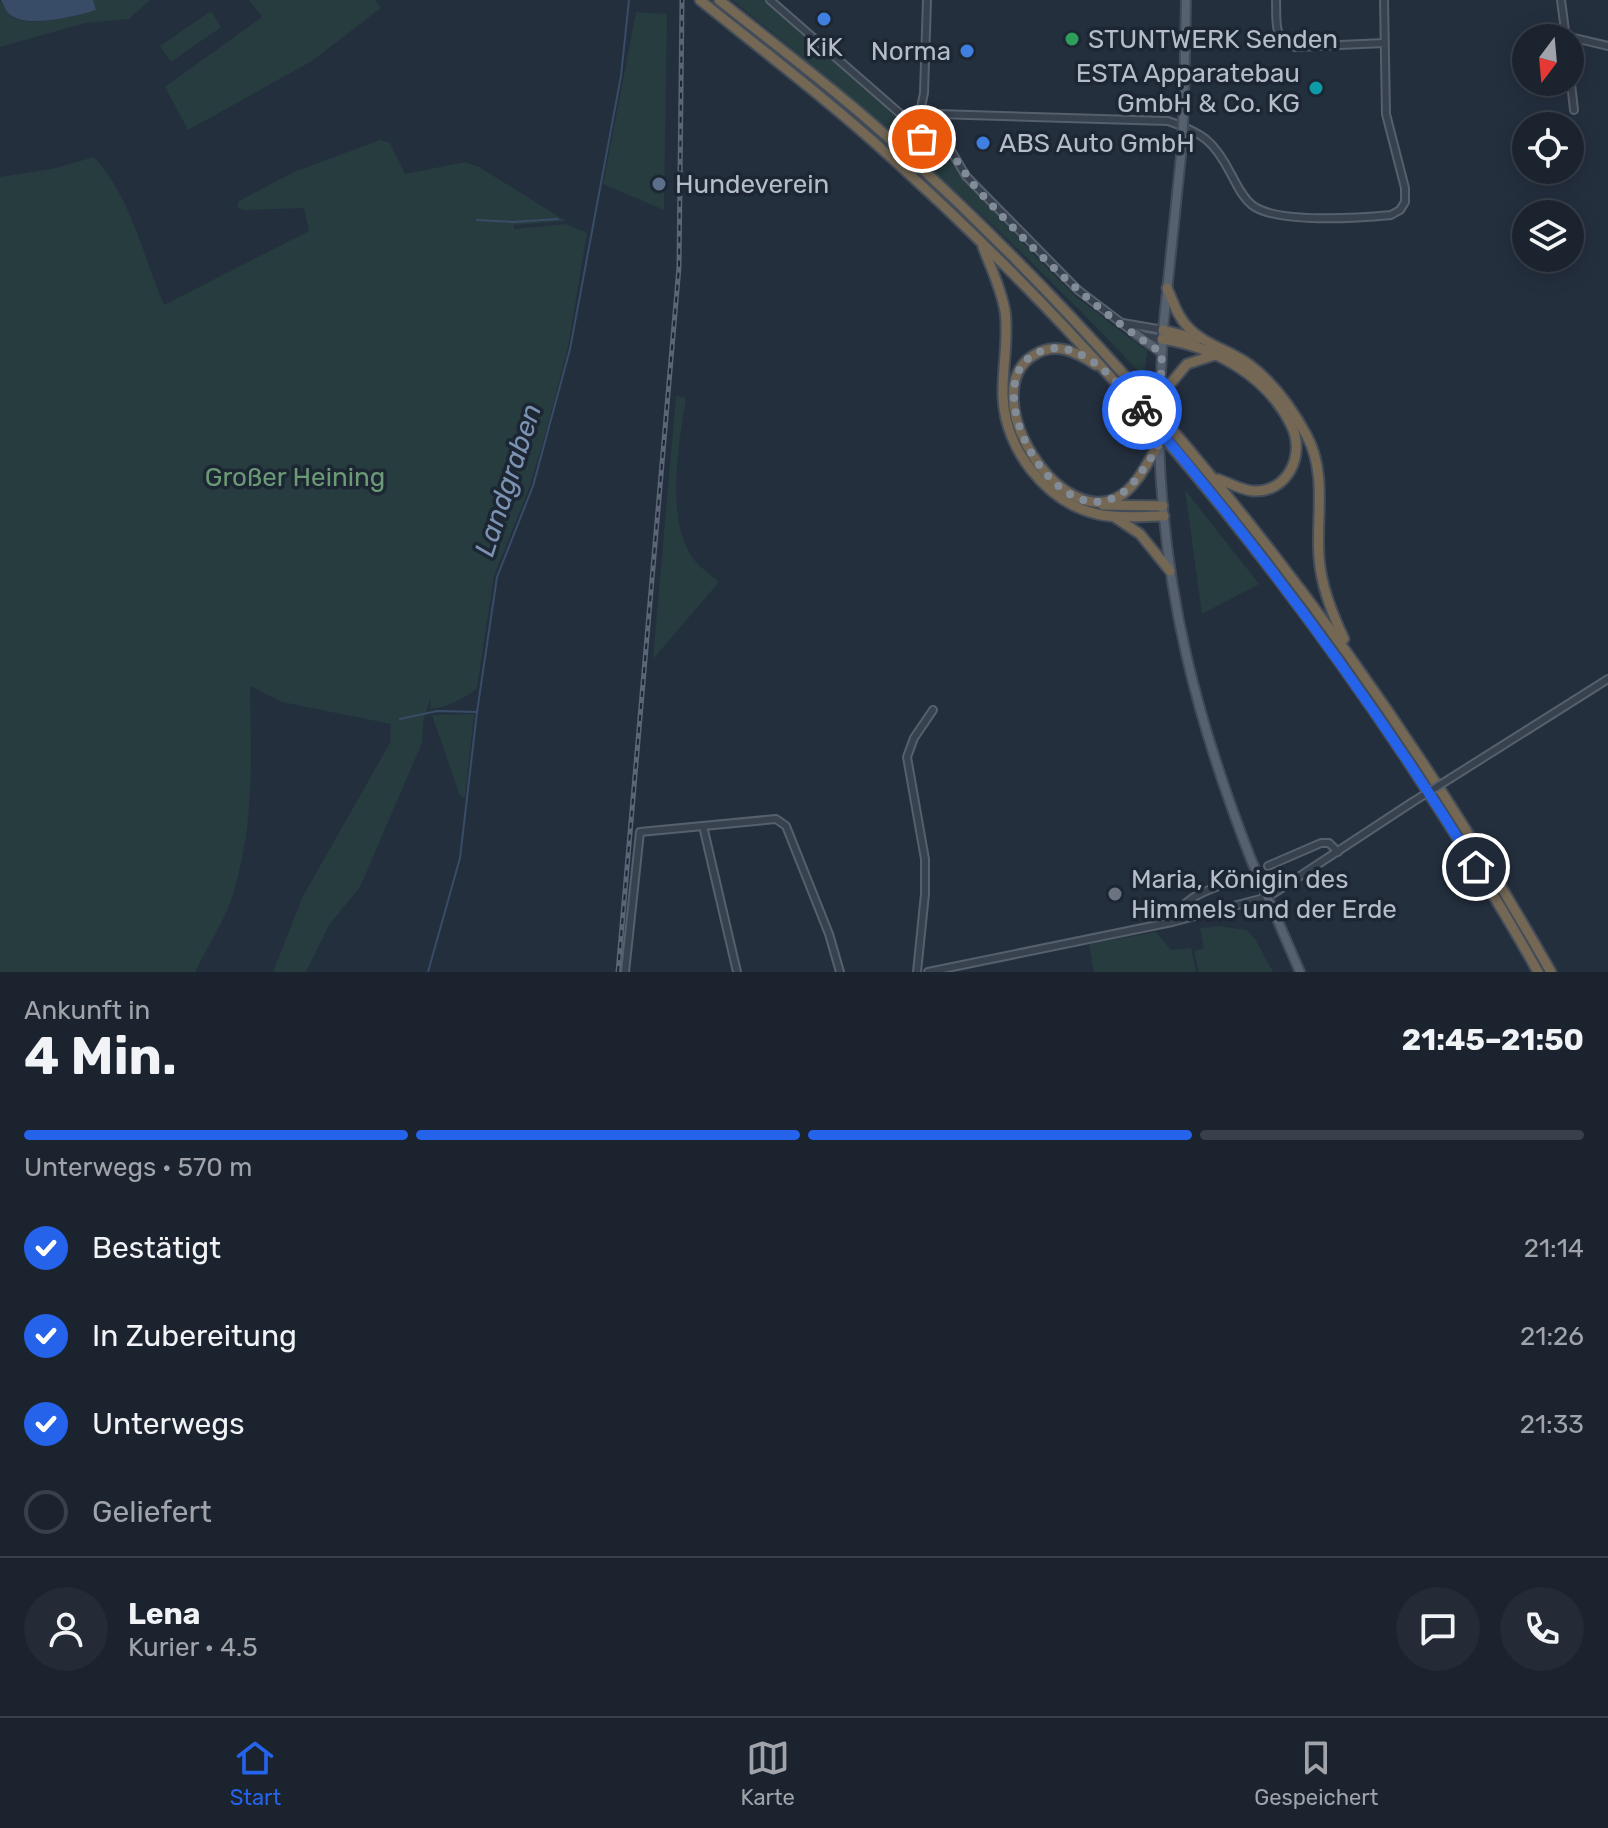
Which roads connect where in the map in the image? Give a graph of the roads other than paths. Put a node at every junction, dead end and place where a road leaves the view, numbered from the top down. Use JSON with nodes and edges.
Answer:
{"nodes":[{"id":1,"x":700,"y":0,"type":"edge"},
{"id":2,"x":719,"y":0,"type":"edge"},
{"id":3,"x":770,"y":0,"type":"edge"},
{"id":4,"x":927,"y":0,"type":"edge"},
{"id":5,"x":1186,"y":0,"type":"edge"},
{"id":6,"x":1276,"y":0,"type":"edge"},
{"id":7,"x":1384,"y":0,"type":"edge"},
{"id":8,"x":1561,"y":0,"type":"edge"},
{"id":9,"x":1564,"y":24,"type":"edge"},
{"id":10,"x":1584,"y":41,"type":"edge"},
{"id":11,"x":1384,"y":43,"type":"junction"},
{"id":12,"x":1608,"y":46,"type":"edge"},
{"id":13,"x":924,"y":93,"type":"junction"},
{"id":14,"x":1572,"y":96,"type":"edge"},
{"id":15,"x":1574,"y":110,"type":"dead end"},
{"id":16,"x":934,"y":112,"type":"junction"},
{"id":17,"x":918,"y":114,"type":"junction"},
{"id":18,"x":901,"y":115,"type":"junction"},
{"id":19,"x":952,"y":116,"type":"junction"},
{"id":20,"x":912,"y":124,"type":"junction"},
{"id":21,"x":941,"y":128,"type":"junction"},
{"id":22,"x":932,"y":139,"type":"junction"},
{"id":23,"x":951,"y":152,"type":"junction"},
{"id":24,"x":980,"y":240,"type":"junction"},
{"id":25,"x":1167,"y":288,"type":"junction"},
{"id":26,"x":1118,"y":322,"type":"junction"},
{"id":27,"x":1136,"y":334,"type":"junction"},
{"id":28,"x":1163,"y":334,"type":"junction"},
{"id":29,"x":1213,"y":350,"type":"junction"},
{"id":30,"x":1162,"y":353,"type":"junction"},
{"id":31,"x":1110,"y":374,"type":"junction"},
{"id":32,"x":1163,"y":389,"type":"junction"},
{"id":33,"x":1159,"y":443,"type":"junction"},
{"id":34,"x":1215,"y":477,"type":"junction"},
{"id":35,"x":1095,"y":503,"type":"junction"},
{"id":36,"x":1164,"y":511,"type":"junction"},
{"id":37,"x":1113,"y":516,"type":"junction"},
{"id":38,"x":1170,"y":571,"type":"junction"},
{"id":39,"x":1350,"y":653,"type":"junction"},
{"id":40,"x":1608,"y":679,"type":"edge"},
{"id":41,"x":933,"y":710,"type":"dead end"},
{"id":42,"x":1438,"y":787,"type":"junction"},
{"id":43,"x":703,"y":826,"type":"junction"},
{"id":44,"x":1338,"y":852,"type":"junction"},
{"id":45,"x":1268,"y":866,"type":"tunnel mouth"},
{"id":46,"x":1239,"y":878,"type":"tunnel mouth"},
{"id":47,"x":1268,"y":897,"type":"junction"},
{"id":48,"x":1172,"y":922,"type":"junction"},
{"id":49,"x":625,"y":972,"type":"edge"},
{"id":50,"x":737,"y":972,"type":"edge"},
{"id":51,"x":840,"y":972,"type":"edge"},
{"id":52,"x":917,"y":972,"type":"edge"},
{"id":53,"x":928,"y":972,"type":"edge"},
{"id":54,"x":1300,"y":972,"type":"edge"},
{"id":55,"x":1538,"y":972,"type":"edge"},
{"id":56,"x":1551,"y":972,"type":"edge"}],
"edges":[{"from":1,"to":24,"type":"highway"},
{"from":2,"to":34,"type":"highway"},
{"from":3,"to":18,"type":"street"},
{"from":4,"to":13,"type":"street"},
{"from":5,"to":25,"type":"main road","bridge":true},
{"from":6,"to":11,"type":"street"},
{"from":7,"to":11,"type":"street"},
{"from":8,"to":9,"type":"street"},
{"from":10,"to":12,"type":"street"},
{"from":11,"to":19,"type":"street"},
{"from":13,"to":16,"type":"street"},
{"from":13,"to":17,"type":"street"},
{"from":14,"to":15,"type":"street"},
{"from":16,"to":17,"type":"street"},
{"from":16,"to":19,"type":"street"},
{"from":16,"to":21,"type":"street"},
{"from":17,"to":18,"type":"street"},
{"from":17,"to":20,"type":"street"},
{"from":18,"to":20,"type":"street"},
{"from":19,"to":21,"type":"street"},
{"from":20,"to":22,"type":"street"},
{"from":21,"to":22,"type":"street"},
{"from":21,"to":23,"type":"street"},
{"from":22,"to":23,"type":"street"},
{"from":23,"to":26,"type":"street"},
{"from":24,"to":31,"type":"highway"},
{"from":24,"to":37,"type":"highway"},
{"from":25,"to":28,"type":"main road"},
{"from":25,"to":29,"type":"highway"},
{"from":26,"to":27,"type":"street"},
{"from":26,"to":28,"type":"street"},
{"from":27,"to":28,"type":"street"},
{"from":27,"to":30,"type":"main road"},
{"from":28,"to":29,"type":"highway"},
{"from":28,"to":30,"type":"main road"},
{"from":29,"to":32,"type":"highway"},
{"from":29,"to":34,"type":"highway"},
{"from":29,"to":39,"type":"highway"},
{"from":30,"to":32,"type":"main road"},
{"from":31,"to":35,"type":"highway"},
{"from":31,"to":55,"type":"highway"},
{"from":32,"to":33,"type":"main road","bridge":true},
{"from":33,"to":35,"type":"highway"},
{"from":33,"to":36,"type":"main road"},
{"from":34,"to":39,"type":"highway"},
{"from":35,"to":36,"type":"highway"},
{"from":36,"to":37,"type":"highway"},
{"from":36,"to":38,"type":"main road"},
{"from":37,"to":38,"type":"highway"},
{"from":38,"to":47,"type":"main road","bridge":true},
{"from":39,"to":42,"type":"highway"},
{"from":40,"to":42,"type":"street","bridge":true},
{"from":41,"to":52,"type":"street"},
{"from":42,"to":44,"type":"street","bridge":true},
{"from":42,"to":56,"type":"highway"},
{"from":43,"to":49,"type":"street"},
{"from":43,"to":50,"type":"street"},
{"from":43,"to":51,"type":"street"},
{"from":44,"to":45,"type":"street"},
{"from":44,"to":47,"type":"street"},
{"from":46,"to":48,"type":"street"},
{"from":47,"to":48,"type":"street"},
{"from":47,"to":54,"type":"main road"},
{"from":48,"to":53,"type":"street"}]}
